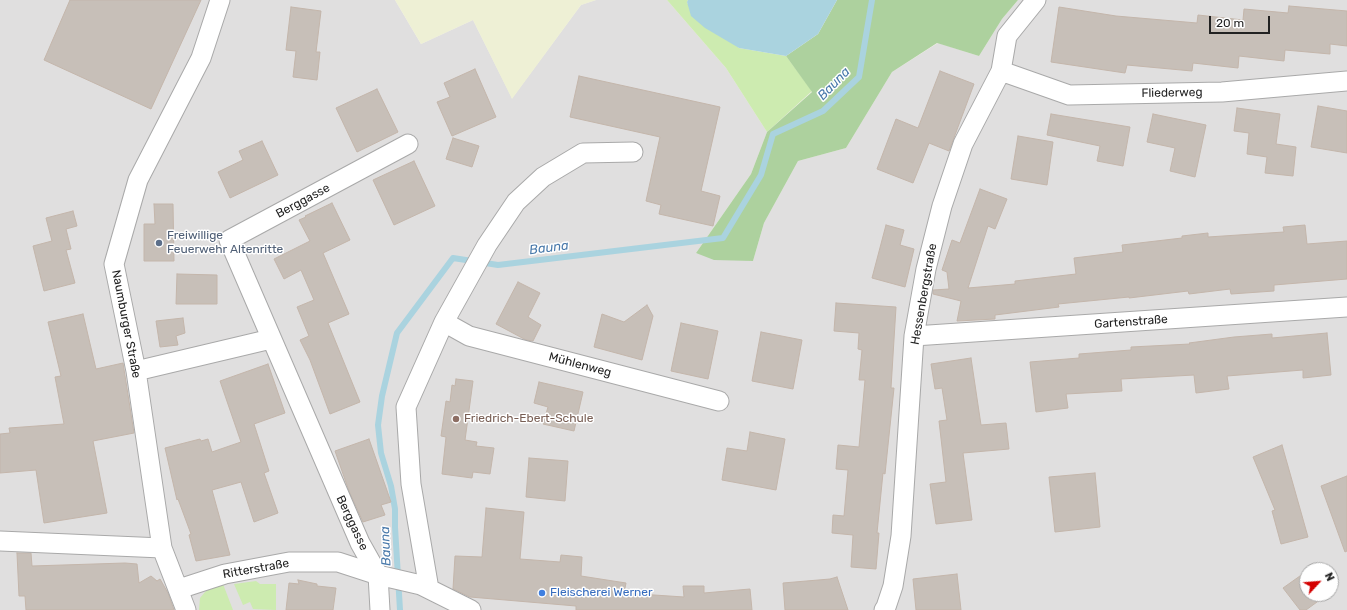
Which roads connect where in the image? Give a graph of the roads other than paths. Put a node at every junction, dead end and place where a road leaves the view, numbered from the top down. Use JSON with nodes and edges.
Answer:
{"nodes":[{"id":1,"x":220,"y":0,"type":"edge"},
{"id":2,"x":1036,"y":0,"type":"edge"},
{"id":3,"x":1001,"y":72,"type":"junction"},
{"id":4,"x":1347,"y":81,"type":"edge"},
{"id":5,"x":408,"y":144,"type":"dead end"},
{"id":6,"x":633,"y":152,"type":"dead end"},
{"id":7,"x":1347,"y":307,"type":"edge"},
{"id":8,"x":444,"y":322,"type":"junction"},
{"id":9,"x":914,"y":336,"type":"junction"},
{"id":10,"x":271,"y":339,"type":"junction"},
{"id":11,"x":136,"y":371,"type":"junction"},
{"id":12,"x":720,"y":401,"type":"dead end"},
{"id":13,"x":0,"y":541,"type":"edge"},
{"id":14,"x":162,"y":548,"type":"junction"},
{"id":15,"x":383,"y":576,"type":"junction"},
{"id":16,"x":422,"y":586,"type":"junction"},
{"id":17,"x":179,"y":589,"type":"junction"},
{"id":18,"x":186,"y":610,"type":"edge"},
{"id":19,"x":380,"y":610,"type":"edge"},
{"id":20,"x":471,"y":610,"type":"edge"},
{"id":21,"x":884,"y":610,"type":"edge"}],
"edges":[{"from":1,"to":11,"type":"street","name":"Naumburger Straße"},
{"from":2,"to":3,"type":"street","name":"Hessenbergstraße"},
{"from":3,"to":4,"type":"street","name":"Fliederweg"},
{"from":3,"to":9,"type":"street","name":"Hessenbergstraße"},
{"from":5,"to":10,"type":"street","name":"Berggasse"},
{"from":6,"to":8,"type":"street"},
{"from":7,"to":9,"type":"street","name":"Gartenstraße"},
{"from":8,"to":12,"type":"street","name":"Mühlenweg"},
{"from":8,"to":16,"type":"street"},
{"from":9,"to":21,"type":"street","name":"Hessenbergstraße"},
{"from":10,"to":11,"type":"street"},
{"from":10,"to":15,"type":"street","name":"Berggasse"},
{"from":11,"to":14,"type":"street","name":"Naumburger Straße"},
{"from":13,"to":14,"type":"street"},
{"from":14,"to":17,"type":"street","name":"Naumburger Straße"},
{"from":15,"to":16,"type":"street","name":"Ritterstraße"},
{"from":15,"to":17,"type":"street","name":"Ritterstraße"},
{"from":15,"to":19,"type":"street"},
{"from":16,"to":20,"type":"street","name":"Ritterstraße"},
{"from":17,"to":18,"type":"street","name":"Naumburger Straße"}]}
